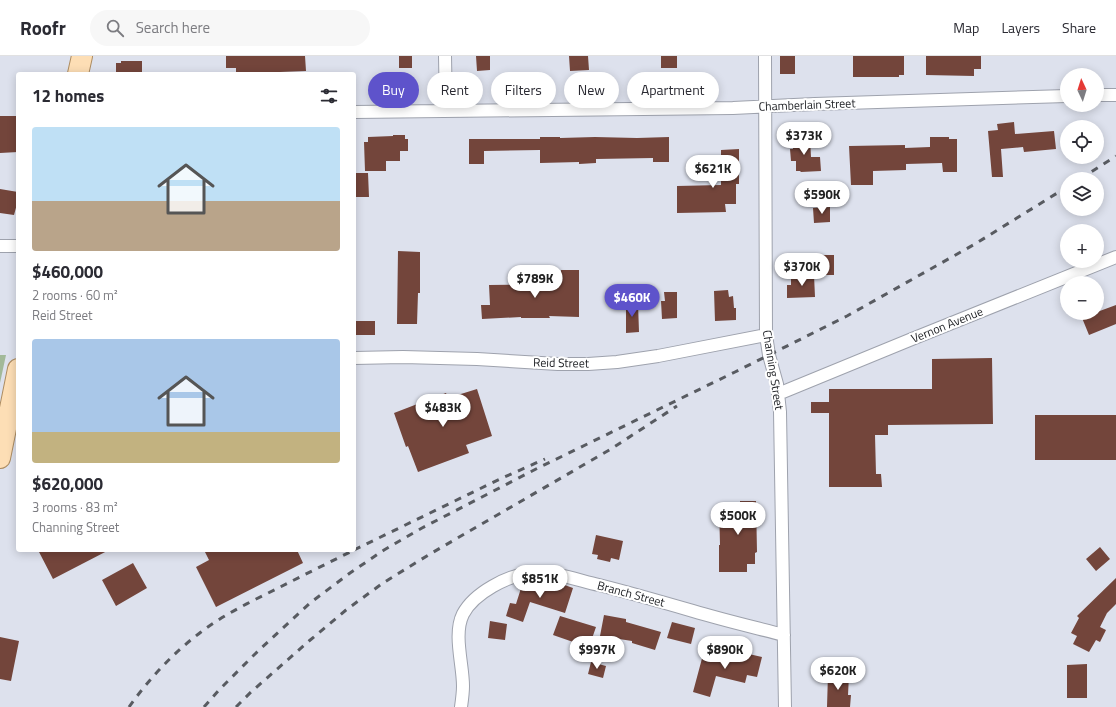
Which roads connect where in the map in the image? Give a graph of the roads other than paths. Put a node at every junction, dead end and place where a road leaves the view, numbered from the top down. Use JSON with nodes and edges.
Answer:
{"nodes":[{"id":1,"x":82,"y":56,"type":"edge"},
{"id":2,"x":445,"y":56,"type":"edge"},
{"id":3,"x":765,"y":56,"type":"edge"},
{"id":4,"x":78,"y":72,"type":"edge"},
{"id":5,"x":1116,"y":95,"type":"edge"},
{"id":6,"x":1060,"y":96,"type":"edge"},
{"id":7,"x":1104,"y":96,"type":"edge"},
{"id":8,"x":765,"y":107,"type":"junction"},
{"id":9,"x":356,"y":112,"type":"edge"},
{"id":10,"x":446,"y":112,"type":"junction"},
{"id":11,"x":0,"y":246,"type":"edge"},
{"id":12,"x":16,"y":246,"type":"edge"},
{"id":13,"x":1116,"y":257,"type":"edge"},
{"id":14,"x":766,"y":335,"type":"junction"},
{"id":15,"x":356,"y":358,"type":"edge"},
{"id":16,"x":16,"y":380,"type":"edge"},
{"id":17,"x":778,"y":394,"type":"junction"},
{"id":18,"x":0,"y":458,"type":"edge"},
{"id":19,"x":784,"y":635,"type":"junction"},
{"id":20,"x":461,"y":707,"type":"edge"},
{"id":21,"x":785,"y":707,"type":"edge"}],
"edges":[{"from":1,"to":4,"type":"main road"},
{"from":2,"to":10,"type":"street"},
{"from":3,"to":8,"type":"street","name":"Channing Street"},
{"from":5,"to":7,"type":"street"},
{"from":6,"to":8,"type":"street","name":"Chamberlain Street"},
{"from":8,"to":10,"type":"street","name":"Chamberlain Street"},
{"from":8,"to":14,"type":"street","name":"Channing Street"},
{"from":9,"to":10,"type":"street","name":"Chamberlain Street"},
{"from":11,"to":12,"type":"street"},
{"from":13,"to":17,"type":"street","name":"Vernon Avenue"},
{"from":14,"to":15,"type":"street","name":"Reid Street"},
{"from":14,"to":17,"type":"street","name":"Channing Street"},
{"from":16,"to":18,"type":"main road"},
{"from":17,"to":19,"type":"street","name":"Channing Street"},
{"from":19,"to":20,"type":"street","name":"Branch Street"},
{"from":19,"to":21,"type":"street","name":"Channing Street"}]}
